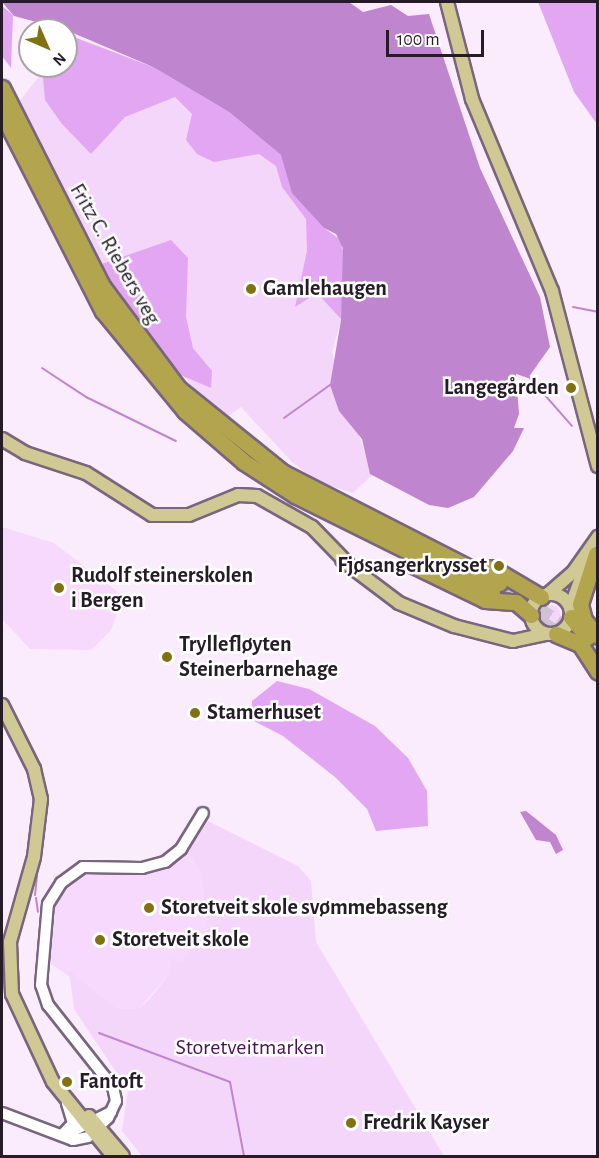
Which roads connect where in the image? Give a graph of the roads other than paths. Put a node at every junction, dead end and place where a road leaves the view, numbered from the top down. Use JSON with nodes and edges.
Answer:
{"nodes":[{"id":1,"x":447,"y":2,"type":"edge"},
{"id":2,"x":455,"y":2,"type":"edge"},
{"id":3,"x":2,"y":88,"type":"edge"},
{"id":4,"x":2,"y":113,"type":"edge"},
{"id":5,"x":511,"y":195,"type":"junction"},
{"id":6,"x":2,"y":439,"type":"edge"},
{"id":7,"x":596,"y":449,"type":"edge"},
{"id":8,"x":597,"y":466,"type":"edge"},
{"id":9,"x":296,"y":495,"type":"junction"},
{"id":10,"x":326,"y":498,"type":"junction"},
{"id":11,"x":597,"y":537,"type":"edge"},
{"id":12,"x":597,"y":553,"type":"edge"},
{"id":13,"x":544,"y":596,"type":"junction"},
{"id":14,"x":570,"y":613,"type":"junction"},
{"id":15,"x":531,"y":617,"type":"junction"},
{"id":16,"x":551,"y":634,"type":"junction"},
{"id":17,"x":597,"y":636,"type":"edge"},
{"id":18,"x":500,"y":637,"type":"junction"},
{"id":19,"x":597,"y":643,"type":"edge"},
{"id":20,"x":597,"y":672,"type":"edge"},
{"id":21,"x":2,"y":708,"type":"edge"},
{"id":22,"x":203,"y":813,"type":"dead end"},
{"id":23,"x":15,"y":919,"type":"junction"},
{"id":24,"x":66,"y":1100,"type":"junction"},
{"id":25,"x":2,"y":1113,"type":"edge"},
{"id":26,"x":93,"y":1127,"type":"junction"},
{"id":27,"x":60,"y":1137,"type":"junction"},
{"id":28,"x":113,"y":1156,"type":"edge"},
{"id":29,"x":123,"y":1156,"type":"edge"}],
"edges":[{"from":1,"to":5,"type":"main road"},
{"from":2,"to":5,"type":"main road"},
{"from":3,"to":10,"type":"highway","name":"Fritz C. Riebers veg"},
{"from":4,"to":9,"type":"highway","name":"Fritz C. Riebers veg"},
{"from":5,"to":7,"type":"main road"},
{"from":6,"to":18,"type":"main road"},
{"from":7,"to":8,"type":"main road"},
{"from":9,"to":10,"type":"highway","name":"Fritz C. Riebers veg"},
{"from":9,"to":15,"type":"highway"},
{"from":10,"to":13,"type":"highway"},
{"from":11,"to":13,"type":"main road"},
{"from":12,"to":14,"type":"main road"},
{"from":12,"to":17,"type":"highway"},
{"from":13,"to":14,"type":"main road"},
{"from":13,"to":15,"type":"main road"},
{"from":14,"to":16,"type":"main road"},
{"from":14,"to":19,"type":"highway"},
{"from":15,"to":16,"type":"main road"},
{"from":15,"to":18,"type":"main road"},
{"from":16,"to":18,"type":"main road"},
{"from":16,"to":20,"type":"highway"},
{"from":21,"to":23,"type":"main road"},
{"from":22,"to":26,"type":"street"},
{"from":23,"to":24,"type":"main road"},
{"from":23,"to":26,"type":"main road"},
{"from":24,"to":26,"type":"main road"},
{"from":24,"to":27,"type":"street"},
{"from":25,"to":27,"type":"street"},
{"from":26,"to":27,"type":"street"},
{"from":26,"to":28,"type":"main road"},
{"from":26,"to":29,"type":"main road"}]}
